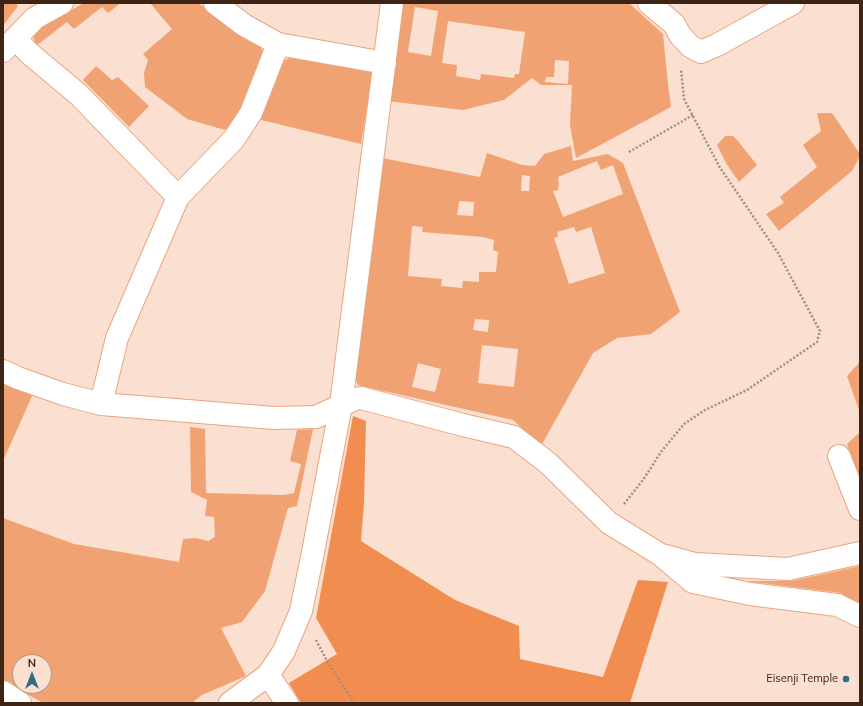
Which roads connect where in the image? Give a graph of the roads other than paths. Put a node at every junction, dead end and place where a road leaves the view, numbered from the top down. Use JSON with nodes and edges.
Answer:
{"nodes":[{"id":1,"x":62,"y":3,"type":"edge"},
{"id":2,"x":215,"y":3,"type":"edge"},
{"id":3,"x":392,"y":3,"type":"edge"},
{"id":4,"x":649,"y":3,"type":"edge"},
{"id":5,"x":793,"y":3,"type":"edge"},
{"id":6,"x":31,"y":11,"type":"edge"},
{"id":7,"x":9,"y":44,"type":"edge"},
{"id":8,"x":278,"y":44,"type":"junction"},
{"id":9,"x":385,"y":63,"type":"junction"},
{"id":10,"x":178,"y":197,"type":"junction"},
{"id":11,"x":3,"y":371,"type":"edge"},
{"id":12,"x":100,"y":404,"type":"junction"},
{"id":13,"x":341,"y":405,"type":"junction"},
{"id":14,"x":839,"y":456,"type":"dead end"},
{"id":15,"x":860,"y":508,"type":"edge"},
{"id":16,"x":860,"y":552,"type":"edge"},
{"id":17,"x":661,"y":555,"type":"junction"},
{"id":18,"x":860,"y":616,"type":"edge"},
{"id":19,"x":268,"y":675,"type":"junction"},
{"id":20,"x":3,"y":692,"type":"edge"},
{"id":21,"x":20,"y":703,"type":"edge"},
{"id":22,"x":230,"y":703,"type":"edge"},
{"id":23,"x":287,"y":703,"type":"edge"}],
"edges":[{"from":1,"to":6,"type":"street"},
{"from":2,"to":8,"type":"street"},
{"from":3,"to":9,"type":"street"},
{"from":4,"to":5,"type":"street"},
{"from":6,"to":7,"type":"street"},
{"from":7,"to":10,"type":"street"},
{"from":8,"to":9,"type":"street"},
{"from":8,"to":10,"type":"street"},
{"from":9,"to":13,"type":"street"},
{"from":10,"to":12,"type":"street"},
{"from":11,"to":12,"type":"street"},
{"from":12,"to":13,"type":"street"},
{"from":13,"to":17,"type":"street"},
{"from":13,"to":19,"type":"street"},
{"from":14,"to":15,"type":"street"},
{"from":16,"to":17,"type":"street"},
{"from":17,"to":18,"type":"street"},
{"from":19,"to":22,"type":"street"},
{"from":19,"to":23,"type":"street"},
{"from":20,"to":21,"type":"street"}]}
